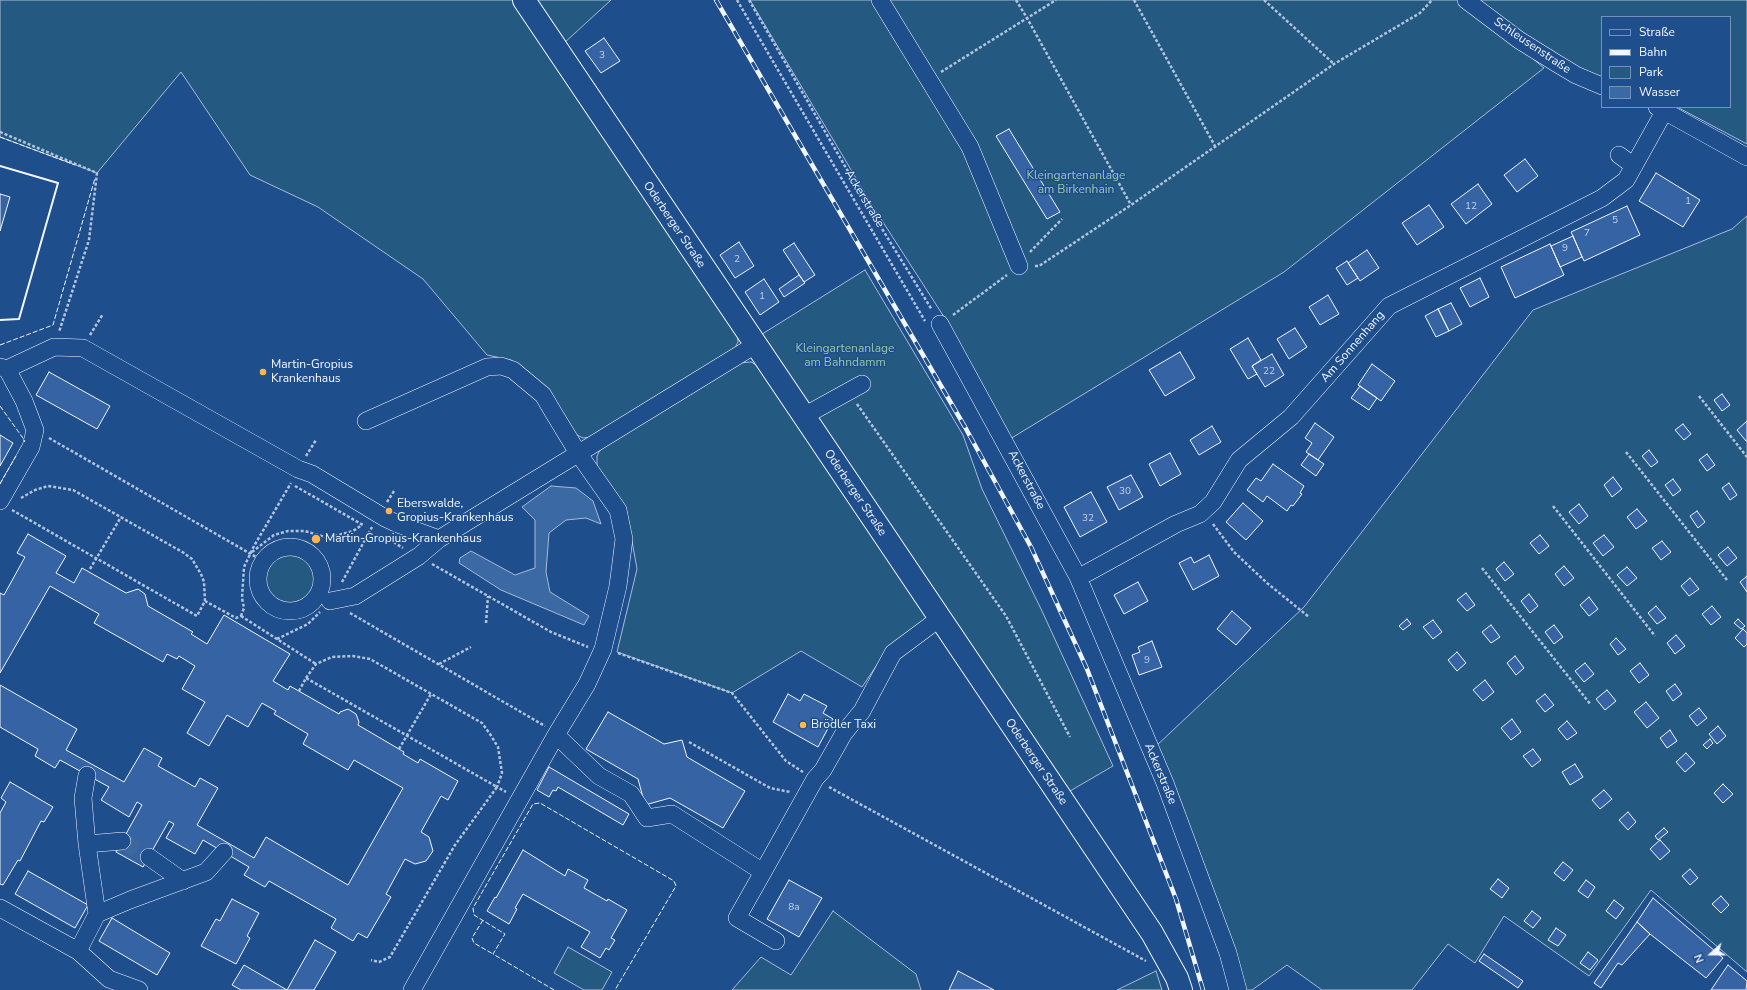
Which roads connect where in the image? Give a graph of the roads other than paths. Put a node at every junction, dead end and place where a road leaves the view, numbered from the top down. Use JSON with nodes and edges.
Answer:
{"nodes":[{"id":1,"x":524,"y":0,"type":"edge"},
{"id":2,"x":880,"y":0,"type":"edge"},
{"id":3,"x":1466,"y":0,"type":"edge"},
{"id":4,"x":1601,"y":86,"type":"edge"},
{"id":5,"x":1661,"y":109,"type":"edge"},
{"id":6,"x":1619,"y":155,"type":"dead end"},
{"id":7,"x":1747,"y":157,"type":"edge"},
{"id":8,"x":1634,"y":166,"type":"junction"},
{"id":9,"x":1019,"y":266,"type":"road end"},
{"id":10,"x":940,"y":324,"type":"road end"},
{"id":11,"x":755,"y":345,"type":"junction"},
{"id":12,"x":4,"y":368,"type":"edge"},
{"id":13,"x":856,"y":388,"type":"road end"},
{"id":14,"x":804,"y":416,"type":"junction"},
{"id":15,"x":366,"y":421,"type":"dead end"},
{"id":16,"x":578,"y":453,"type":"junction"},
{"id":17,"x":8,"y":506,"type":"edge"},
{"id":18,"x":439,"y":540,"type":"junction"},
{"id":19,"x":1087,"y":572,"type":"dead end"},
{"id":20,"x":330,"y":601,"type":"road end"},
{"id":21,"x":940,"y":618,"type":"junction"},
{"id":22,"x":556,"y":735,"type":"junction"},
{"id":23,"x":87,"y":775,"type":"dead end"},
{"id":24,"x":122,"y":841,"type":"tunnel mouth"},
{"id":25,"x":87,"y":844,"type":"junction"},
{"id":26,"x":224,"y":852,"type":"dead end"},
{"id":27,"x":149,"y":857,"type":"tunnel mouth"},
{"id":28,"x":762,"y":872,"type":"junction"},
{"id":29,"x":183,"y":881,"type":"junction"},
{"id":30,"x":0,"y":908,"type":"edge"},
{"id":31,"x":97,"y":914,"type":"junction"},
{"id":32,"x":776,"y":941,"type":"dead end"},
{"id":33,"x":78,"y":951,"type":"junction"},
{"id":34,"x":139,"y":990,"type":"edge"},
{"id":35,"x":412,"y":990,"type":"edge"},
{"id":36,"x":1181,"y":990,"type":"edge"},
{"id":37,"x":1238,"y":990,"type":"edge"}],
"edges":[{"from":1,"to":11,"type":"main road","name":"Oderberger Straße"},
{"from":2,"to":9,"type":"street"},
{"from":3,"to":4,"type":"street","name":"Schleusenstraße"},
{"from":5,"to":7,"type":"street"},
{"from":5,"to":8,"type":"street","name":"Am Sonnenhang"},
{"from":6,"to":8,"type":"street"},
{"from":8,"to":19,"type":"street","name":"Am Sonnenhang"},
{"from":10,"to":37,"type":"street","name":"Ackerstraße"},
{"from":11,"to":14,"type":"main road","name":"Oderberger Straße"},
{"from":11,"to":16,"type":"street"},
{"from":12,"to":17,"type":"street"},
{"from":12,"to":18,"type":"street"},
{"from":13,"to":14,"type":"street"},
{"from":14,"to":21,"type":"main road","name":"Oderberger Straße"},
{"from":15,"to":16,"type":"street"},
{"from":16,"to":18,"type":"street"},
{"from":16,"to":22,"type":"street"},
{"from":18,"to":20,"type":"street"},
{"from":21,"to":28,"type":"street"},
{"from":21,"to":36,"type":"main road","name":"Oderberger Straße"},
{"from":22,"to":28,"type":"street"},
{"from":22,"to":35,"type":"street"},
{"from":23,"to":25,"type":"street"},
{"from":24,"to":25,"type":"street"},
{"from":25,"to":31,"type":"street"},
{"from":26,"to":29,"type":"street"},
{"from":27,"to":29,"type":"street"},
{"from":28,"to":32,"type":"street"},
{"from":29,"to":31,"type":"street"},
{"from":30,"to":33,"type":"street"},
{"from":31,"to":33,"type":"street"},
{"from":33,"to":34,"type":"street"}]}
